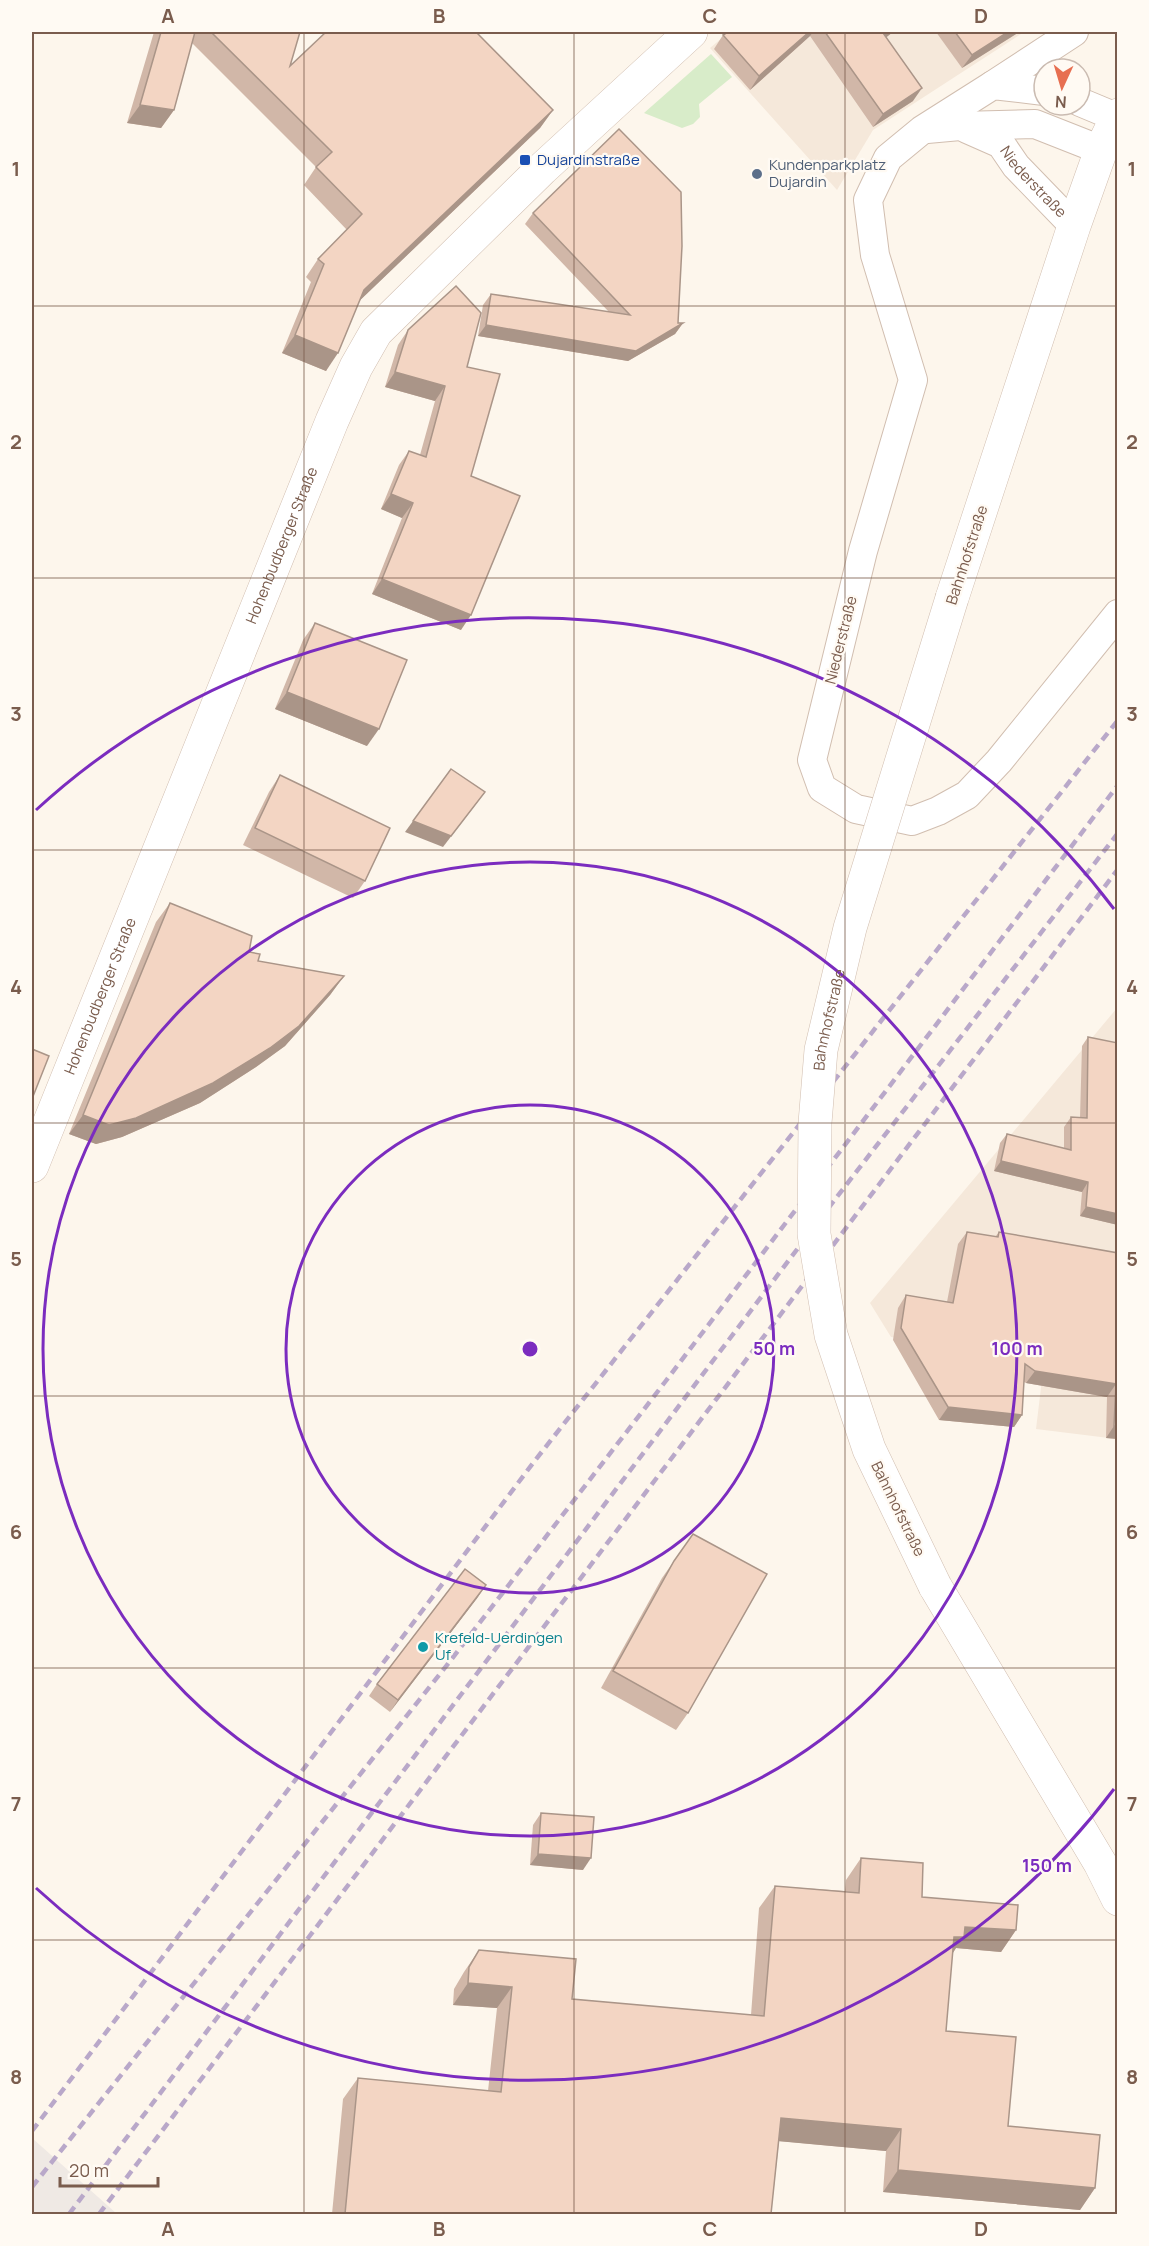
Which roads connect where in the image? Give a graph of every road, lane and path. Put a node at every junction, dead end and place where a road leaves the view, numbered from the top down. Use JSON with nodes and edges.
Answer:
{"nodes":[{"id":1,"x":691,"y":32,"type":"edge"},
{"id":2,"x":1074,"y":32,"type":"edge"},
{"id":3,"x":993,"y":85,"type":"junction"},
{"id":4,"x":1032,"y":90,"type":"edge"},
{"id":5,"x":1092,"y":107,"type":"edge"},
{"id":6,"x":1117,"y":116,"type":"edge"},
{"id":7,"x":960,"y":126,"type":"junction"},
{"id":8,"x":922,"y":130,"type":"junction"},
{"id":9,"x":1101,"y":150,"type":"junction"},
{"id":10,"x":1074,"y":226,"type":"junction"},
{"id":11,"x":1118,"y":614,"type":"edge"},
{"id":12,"x":32,"y":1166,"type":"edge"},
{"id":13,"x":1109,"y":1866,"type":"edge"},
{"id":14,"x":1118,"y":1899,"type":"edge"}],
"edges":[{"from":1,"to":12,"type":"street","name":"Hohenbudberger Straße"},
{"from":2,"to":3,"type":"street","name":"Niederstraße"},
{"from":3,"to":4,"type":"street"},
{"from":3,"to":8,"type":"street","name":"Niederstraße"},
{"from":5,"to":6,"type":"street"},
{"from":6,"to":9,"type":"street","name":"Bahnhofstraße"},
{"from":7,"to":8,"type":"street","name":"Niederstraße"},
{"from":7,"to":9,"type":"street","name":"Niederstraße"},
{"from":7,"to":10,"type":"street","name":"Niederstraße"},
{"from":8,"to":11,"type":"street","name":"Niederstraße"},
{"from":9,"to":10,"type":"street","name":"Bahnhofstraße"},
{"from":10,"to":13,"type":"street","name":"Bahnhofstraße","bridge":true},
{"from":13,"to":14,"type":"street","name":"Bahnhofstraße"}]}
